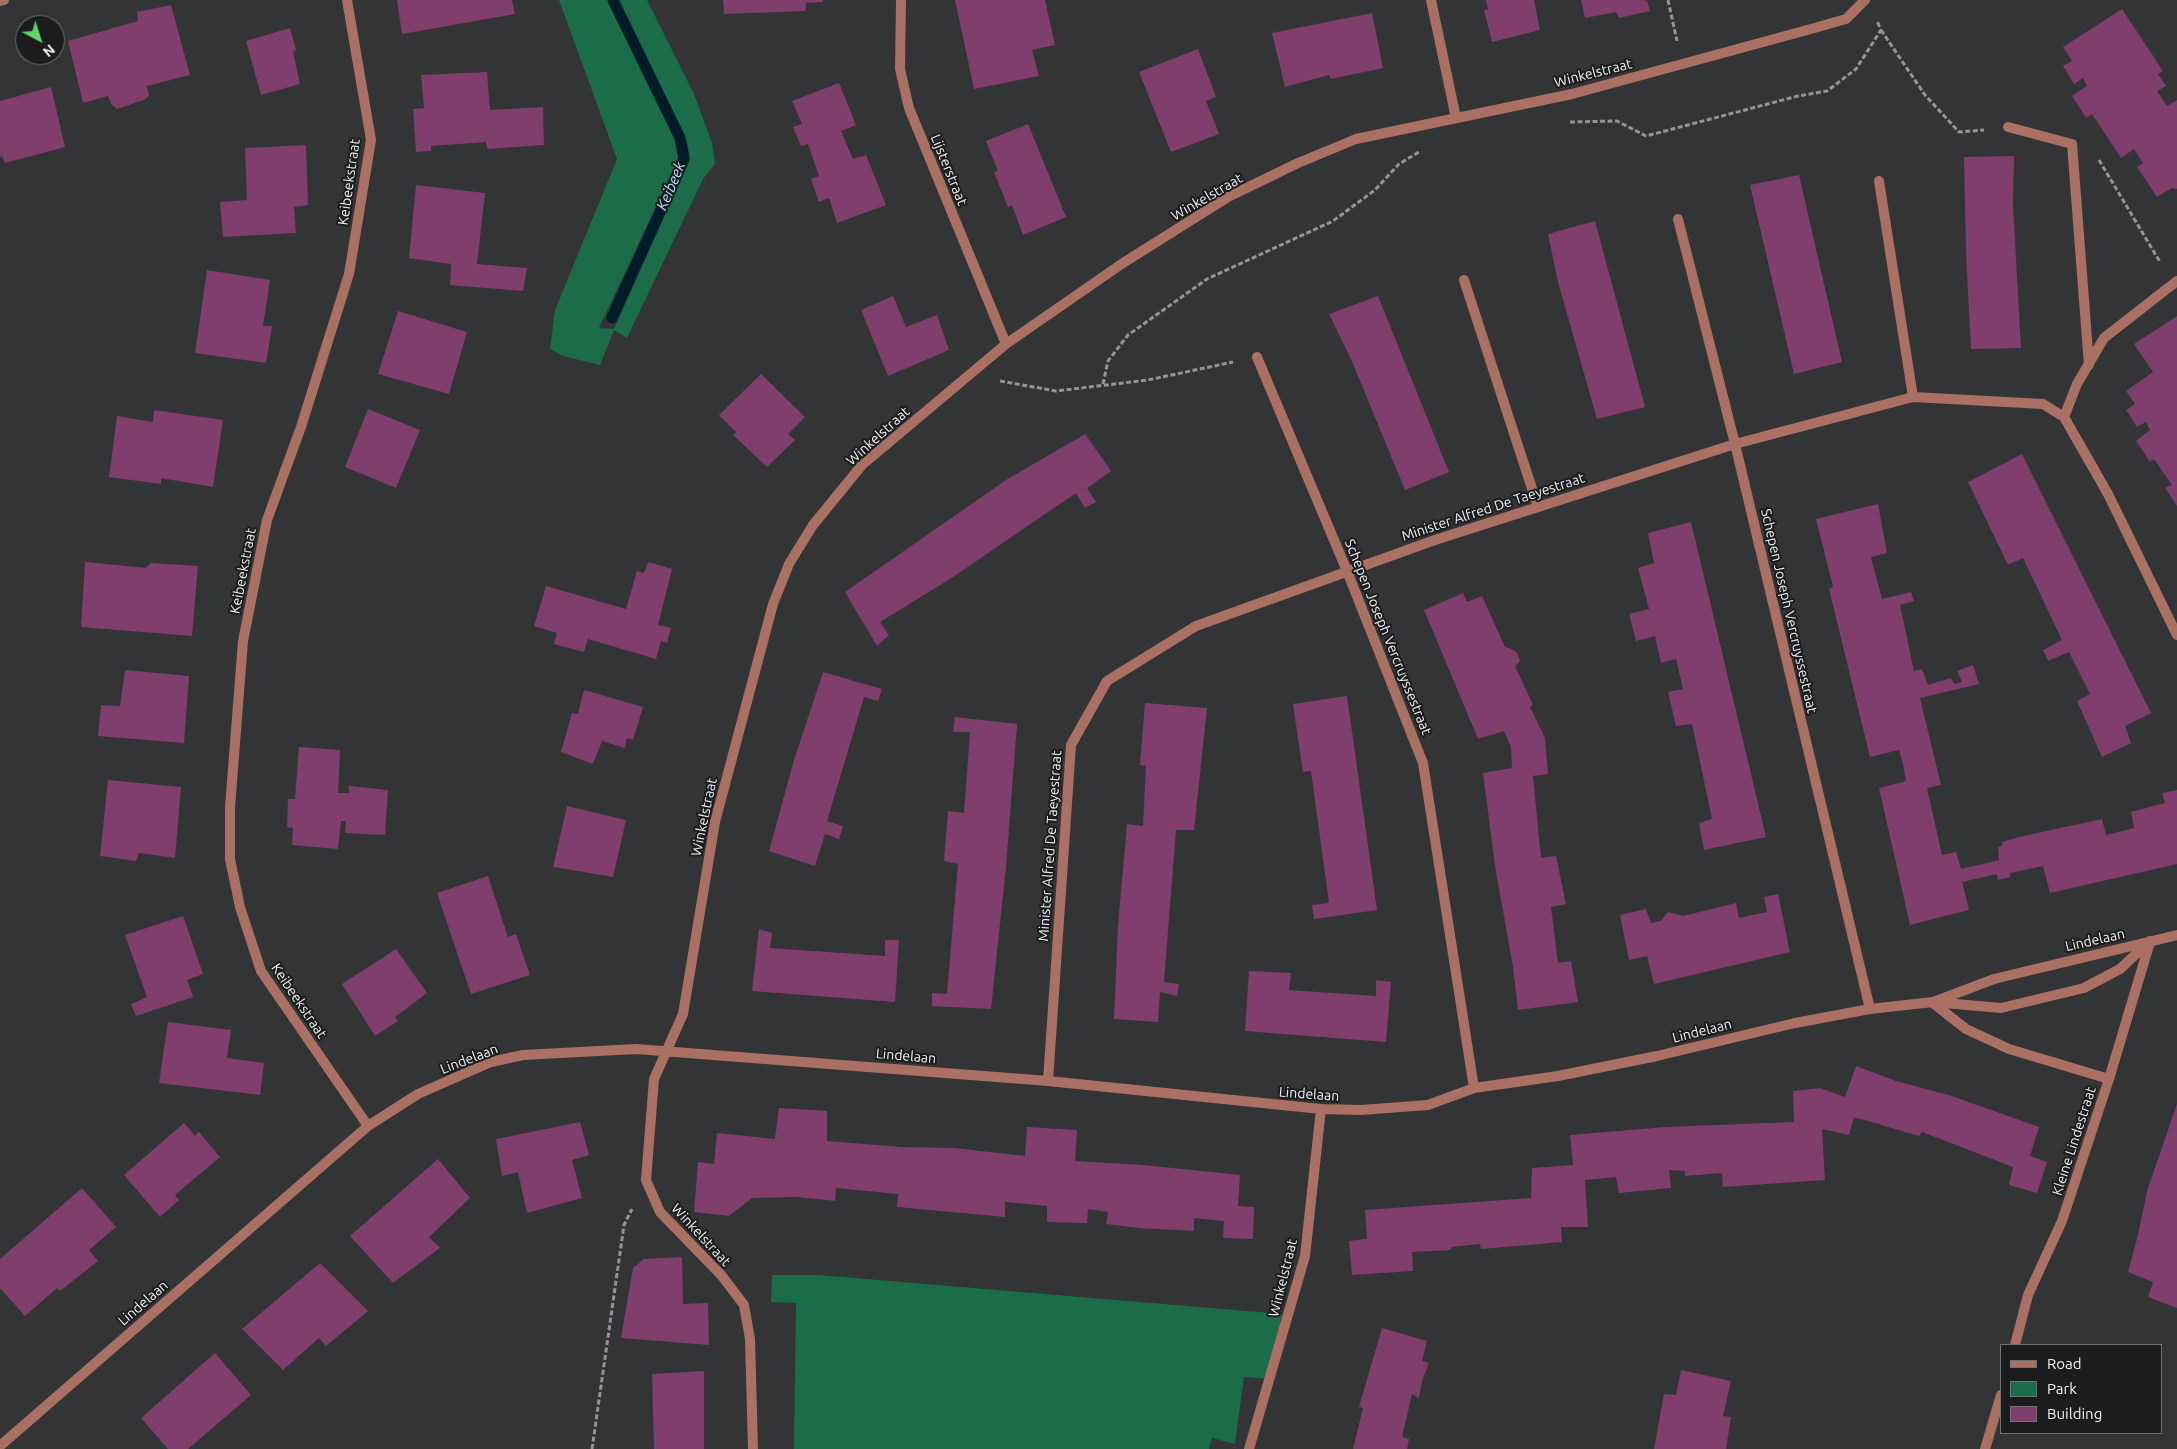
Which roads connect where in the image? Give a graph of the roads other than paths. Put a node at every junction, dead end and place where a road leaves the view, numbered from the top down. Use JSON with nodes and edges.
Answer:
{"nodes":[{"id":1,"x":4,"y":0,"type":"edge"},
{"id":2,"x":347,"y":0,"type":"edge"},
{"id":3,"x":900,"y":0,"type":"edge"},
{"id":4,"x":1431,"y":0,"type":"edge"},
{"id":5,"x":1865,"y":0,"type":"edge"},
{"id":6,"x":0,"y":1,"type":"edge"},
{"id":7,"x":1456,"y":118,"type":"junction"},
{"id":8,"x":2008,"y":127,"type":"road end"},
{"id":9,"x":1879,"y":181,"type":"dead end"},
{"id":10,"x":1678,"y":219,"type":"dead end"},
{"id":11,"x":1464,"y":280,"type":"dead end"},
{"id":12,"x":2175,"y":283,"type":"edge"},
{"id":13,"x":1006,"y":344,"type":"junction"},
{"id":14,"x":1256,"y":357,"type":"road end"},
{"id":15,"x":2088,"y":365,"type":"junction"},
{"id":16,"x":1912,"y":397,"type":"junction"},
{"id":17,"x":2064,"y":417,"type":"junction"},
{"id":18,"x":1735,"y":444,"type":"junction"},
{"id":19,"x":1538,"y":507,"type":"junction"},
{"id":20,"x":1348,"y":571,"type":"junction"},
{"id":21,"x":2177,"y":635,"type":"edge"},
{"id":22,"x":2177,"y":935,"type":"edge"},
{"id":23,"x":2150,"y":942,"type":"junction"},
{"id":24,"x":1933,"y":1002,"type":"junction"},
{"id":25,"x":1870,"y":1009,"type":"junction"},
{"id":26,"x":665,"y":1052,"type":"junction"},
{"id":27,"x":2109,"y":1079,"type":"junction"},
{"id":28,"x":1048,"y":1081,"type":"junction"},
{"id":29,"x":1474,"y":1088,"type":"junction"},
{"id":30,"x":1321,"y":1109,"type":"junction"},
{"id":31,"x":368,"y":1126,"type":"junction"},
{"id":32,"x":2014,"y":1344,"type":"edge"},
{"id":33,"x":2000,"y":1399,"type":"edge"},
{"id":34,"x":1987,"y":1445,"type":"edge"},
{"id":35,"x":0,"y":1446,"type":"edge"},
{"id":36,"x":753,"y":1449,"type":"edge"},
{"id":37,"x":1249,"y":1449,"type":"edge"},
{"id":38,"x":1997,"y":1449,"type":"edge"}],
"edges":[{"from":1,"to":6,"type":"street"},
{"from":2,"to":31,"type":"street","name":"Keibeekstraat"},
{"from":3,"to":13,"type":"street","name":"Lijsterstraat"},
{"from":4,"to":7,"type":"street"},
{"from":5,"to":7,"type":"street","name":"Winkelstraat"},
{"from":7,"to":13,"type":"street","name":"Winkelstraat"},
{"from":8,"to":15,"type":"street"},
{"from":9,"to":16,"type":"street"},
{"from":10,"to":18,"type":"street","name":"Schepen Joseph Vercruyssestraat"},
{"from":11,"to":19,"type":"street"},
{"from":12,"to":15,"type":"street"},
{"from":13,"to":26,"type":"street","name":"Winkelstraat"},
{"from":14,"to":20,"type":"street","name":"Schepen Joseph Vercruyssestraat"},
{"from":15,"to":17,"type":"street"},
{"from":16,"to":17,"type":"street","name":"Minister Alfred De Taeyestraat"},
{"from":16,"to":18,"type":"street","name":"Minister Alfred De Taeyestraat"},
{"from":17,"to":21,"type":"street","name":"Minister Alfred De Taeyestraat"},
{"from":18,"to":19,"type":"street","name":"Minister Alfred De Taeyestraat"},
{"from":18,"to":25,"type":"street","name":"Schepen Joseph Vercruyssestraat"},
{"from":19,"to":20,"type":"street","name":"Minister Alfred De Taeyestraat"},
{"from":20,"to":28,"type":"street","name":"Minister Alfred De Taeyestraat"},
{"from":20,"to":29,"type":"street","name":"Schepen Joseph Vercruyssestraat"},
{"from":22,"to":23,"type":"street","name":"Lindelaan"},
{"from":23,"to":24,"type":"street","name":"Lindelaan"},
{"from":23,"to":24,"type":"street","name":"Lindelaan"},
{"from":23,"to":27,"type":"street","name":"Kleine Lindestraat"},
{"from":24,"to":25,"type":"street","name":"Lindelaan"},
{"from":24,"to":27,"type":"street"},
{"from":25,"to":29,"type":"street","name":"Lindelaan"},
{"from":26,"to":28,"type":"street","name":"Lindelaan"},
{"from":26,"to":31,"type":"street","name":"Lindelaan"},
{"from":26,"to":36,"type":"street","name":"Winkelstraat"},
{"from":27,"to":32,"type":"street","name":"Kleine Lindestraat"},
{"from":28,"to":30,"type":"street","name":"Lindelaan"},
{"from":29,"to":30,"type":"street","name":"Lindelaan"},
{"from":30,"to":37,"type":"street","name":"Winkelstraat"},
{"from":31,"to":35,"type":"street","name":"Lindelaan"},
{"from":33,"to":34,"type":"street"},
{"from":34,"to":38,"type":"street"}]}
